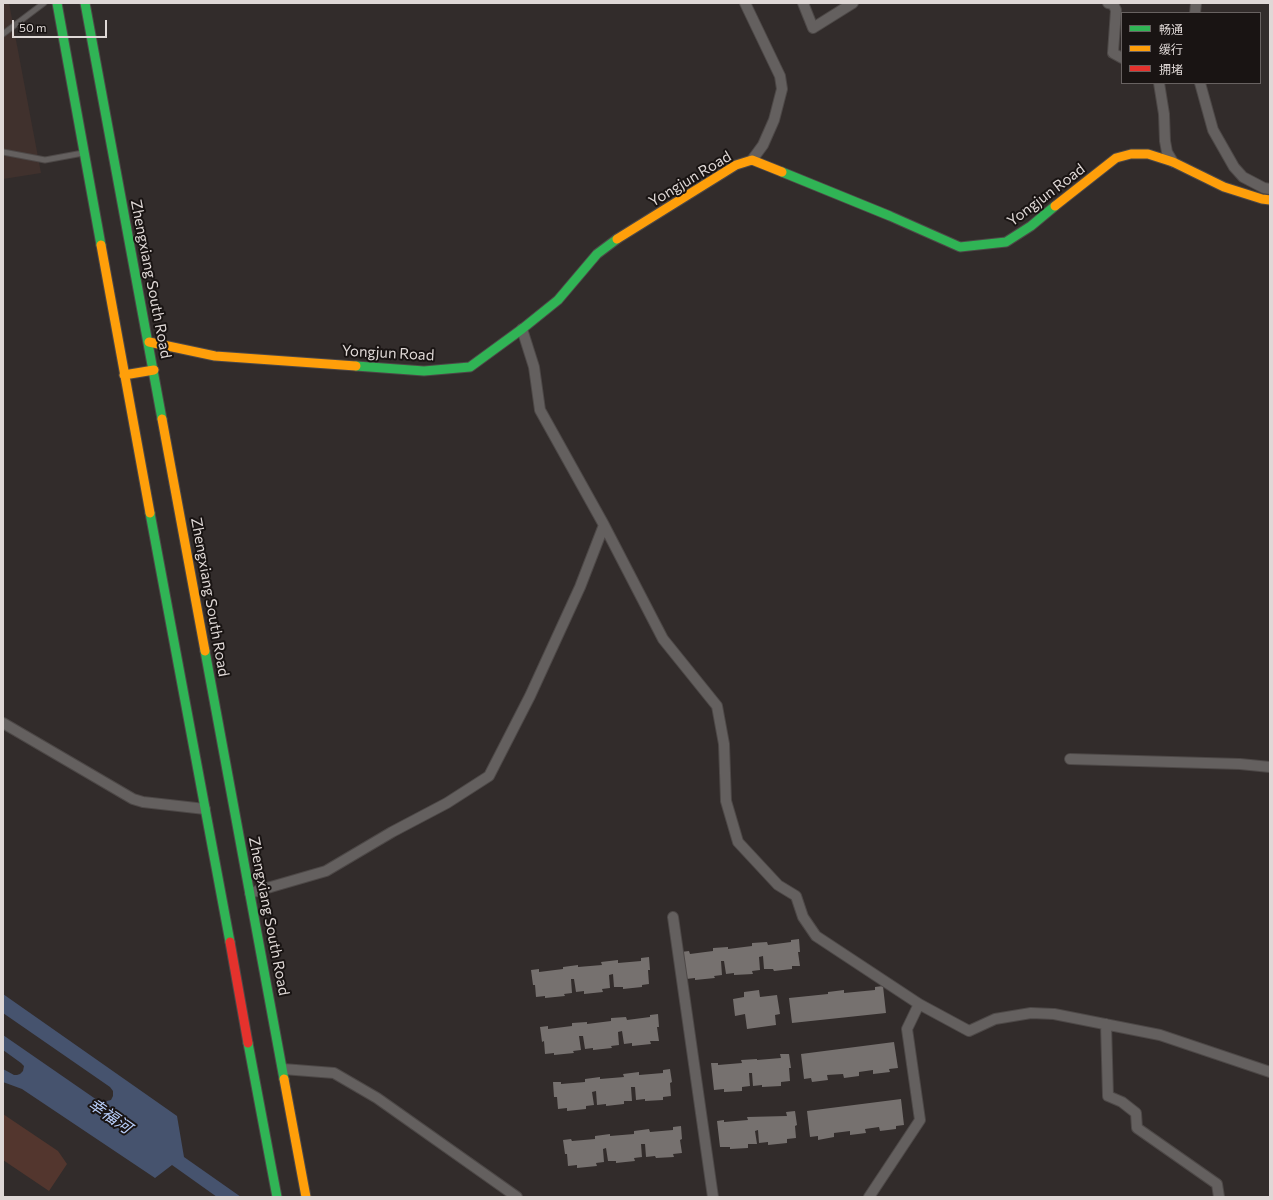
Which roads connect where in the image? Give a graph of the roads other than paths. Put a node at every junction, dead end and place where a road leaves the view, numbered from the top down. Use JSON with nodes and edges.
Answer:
{"nodes":[{"id":1,"x":44,"y":3,"type":"edge"},
{"id":2,"x":57,"y":3,"type":"edge"},
{"id":3,"x":85,"y":3,"type":"edge"},
{"id":4,"x":745,"y":3,"type":"edge"},
{"id":5,"x":803,"y":3,"type":"edge"},
{"id":6,"x":853,"y":3,"type":"edge"},
{"id":7,"x":1108,"y":3,"type":"edge"},
{"id":8,"x":3,"y":34,"type":"edge"},
{"id":9,"x":1121,"y":57,"type":"edge"},
{"id":10,"x":1159,"y":84,"type":"edge"},
{"id":11,"x":1200,"y":84,"type":"edge"},
{"id":12,"x":3,"y":152,"type":"edge"},
{"id":13,"x":84,"y":152,"type":"junction"},
{"id":14,"x":752,"y":160,"type":"junction"},
{"id":15,"x":1173,"y":162,"type":"junction"},
{"id":16,"x":1270,"y":189,"type":"edge"},
{"id":17,"x":1270,"y":200,"type":"edge"},
{"id":18,"x":522,"y":330,"type":"junction"},
{"id":19,"x":149,"y":342,"type":"junction"},
{"id":20,"x":154,"y":370,"type":"junction"},
{"id":21,"x":124,"y":376,"type":"junction"},
{"id":22,"x":604,"y":525,"type":"junction"},
{"id":23,"x":3,"y":723,"type":"edge"},
{"id":24,"x":1070,"y":759,"type":"dead end"},
{"id":25,"x":1270,"y":767,"type":"edge"},
{"id":26,"x":205,"y":809,"type":"junction"},
{"id":27,"x":250,"y":893,"type":"junction"},
{"id":28,"x":673,"y":918,"type":"dead end"},
{"id":29,"x":919,"y":1004,"type":"junction"},
{"id":30,"x":1106,"y":1024,"type":"junction"},
{"id":31,"x":283,"y":1069,"type":"junction"},
{"id":32,"x":1270,"y":1072,"type":"edge"},
{"id":33,"x":277,"y":1197,"type":"edge"},
{"id":34,"x":306,"y":1197,"type":"edge"},
{"id":35,"x":517,"y":1197,"type":"edge"},
{"id":36,"x":713,"y":1197,"type":"edge"},
{"id":37,"x":869,"y":1197,"type":"edge"},
{"id":38,"x":1219,"y":1197,"type":"edge"}],
"edges":[{"from":1,"to":8,"type":"lane"},
{"from":2,"to":13,"type":"main road"},
{"from":3,"to":19,"type":"main road","name":"Zhengxiang South Road"},
{"from":4,"to":14,"type":"street"},
{"from":5,"to":6,"type":"street"},
{"from":7,"to":9,"type":"street"},
{"from":10,"to":15,"type":"street"},
{"from":11,"to":16,"type":"street"},
{"from":12,"to":13,"type":"lane"},
{"from":13,"to":21,"type":"main road"},
{"from":14,"to":15,"type":"main road","name":"Yongjun Road"},
{"from":14,"to":18,"type":"main road","name":"Yongjun Road"},
{"from":15,"to":17,"type":"main road","name":"Yongjun Road"},
{"from":18,"to":19,"type":"main road","name":"Yongjun Road"},
{"from":18,"to":22,"type":"street"},
{"from":19,"to":20,"type":"main road","name":"Zhengxiang South Road"},
{"from":20,"to":21,"type":"main road"},
{"from":20,"to":27,"type":"main road","name":"Zhengxiang South Road"},
{"from":21,"to":26,"type":"main road"},
{"from":22,"to":27,"type":"street"},
{"from":22,"to":29,"type":"street"},
{"from":23,"to":26,"type":"street"},
{"from":24,"to":25,"type":"street"},
{"from":26,"to":33,"type":"main road"},
{"from":27,"to":31,"type":"main road","name":"Zhengxiang South Road"},
{"from":28,"to":36,"type":"street"},
{"from":29,"to":30,"type":"street"},
{"from":29,"to":37,"type":"street"},
{"from":30,"to":32,"type":"street"},
{"from":30,"to":38,"type":"street"},
{"from":31,"to":34,"type":"main road","name":"Zhengxiang South Road"},
{"from":31,"to":35,"type":"street"}]}
